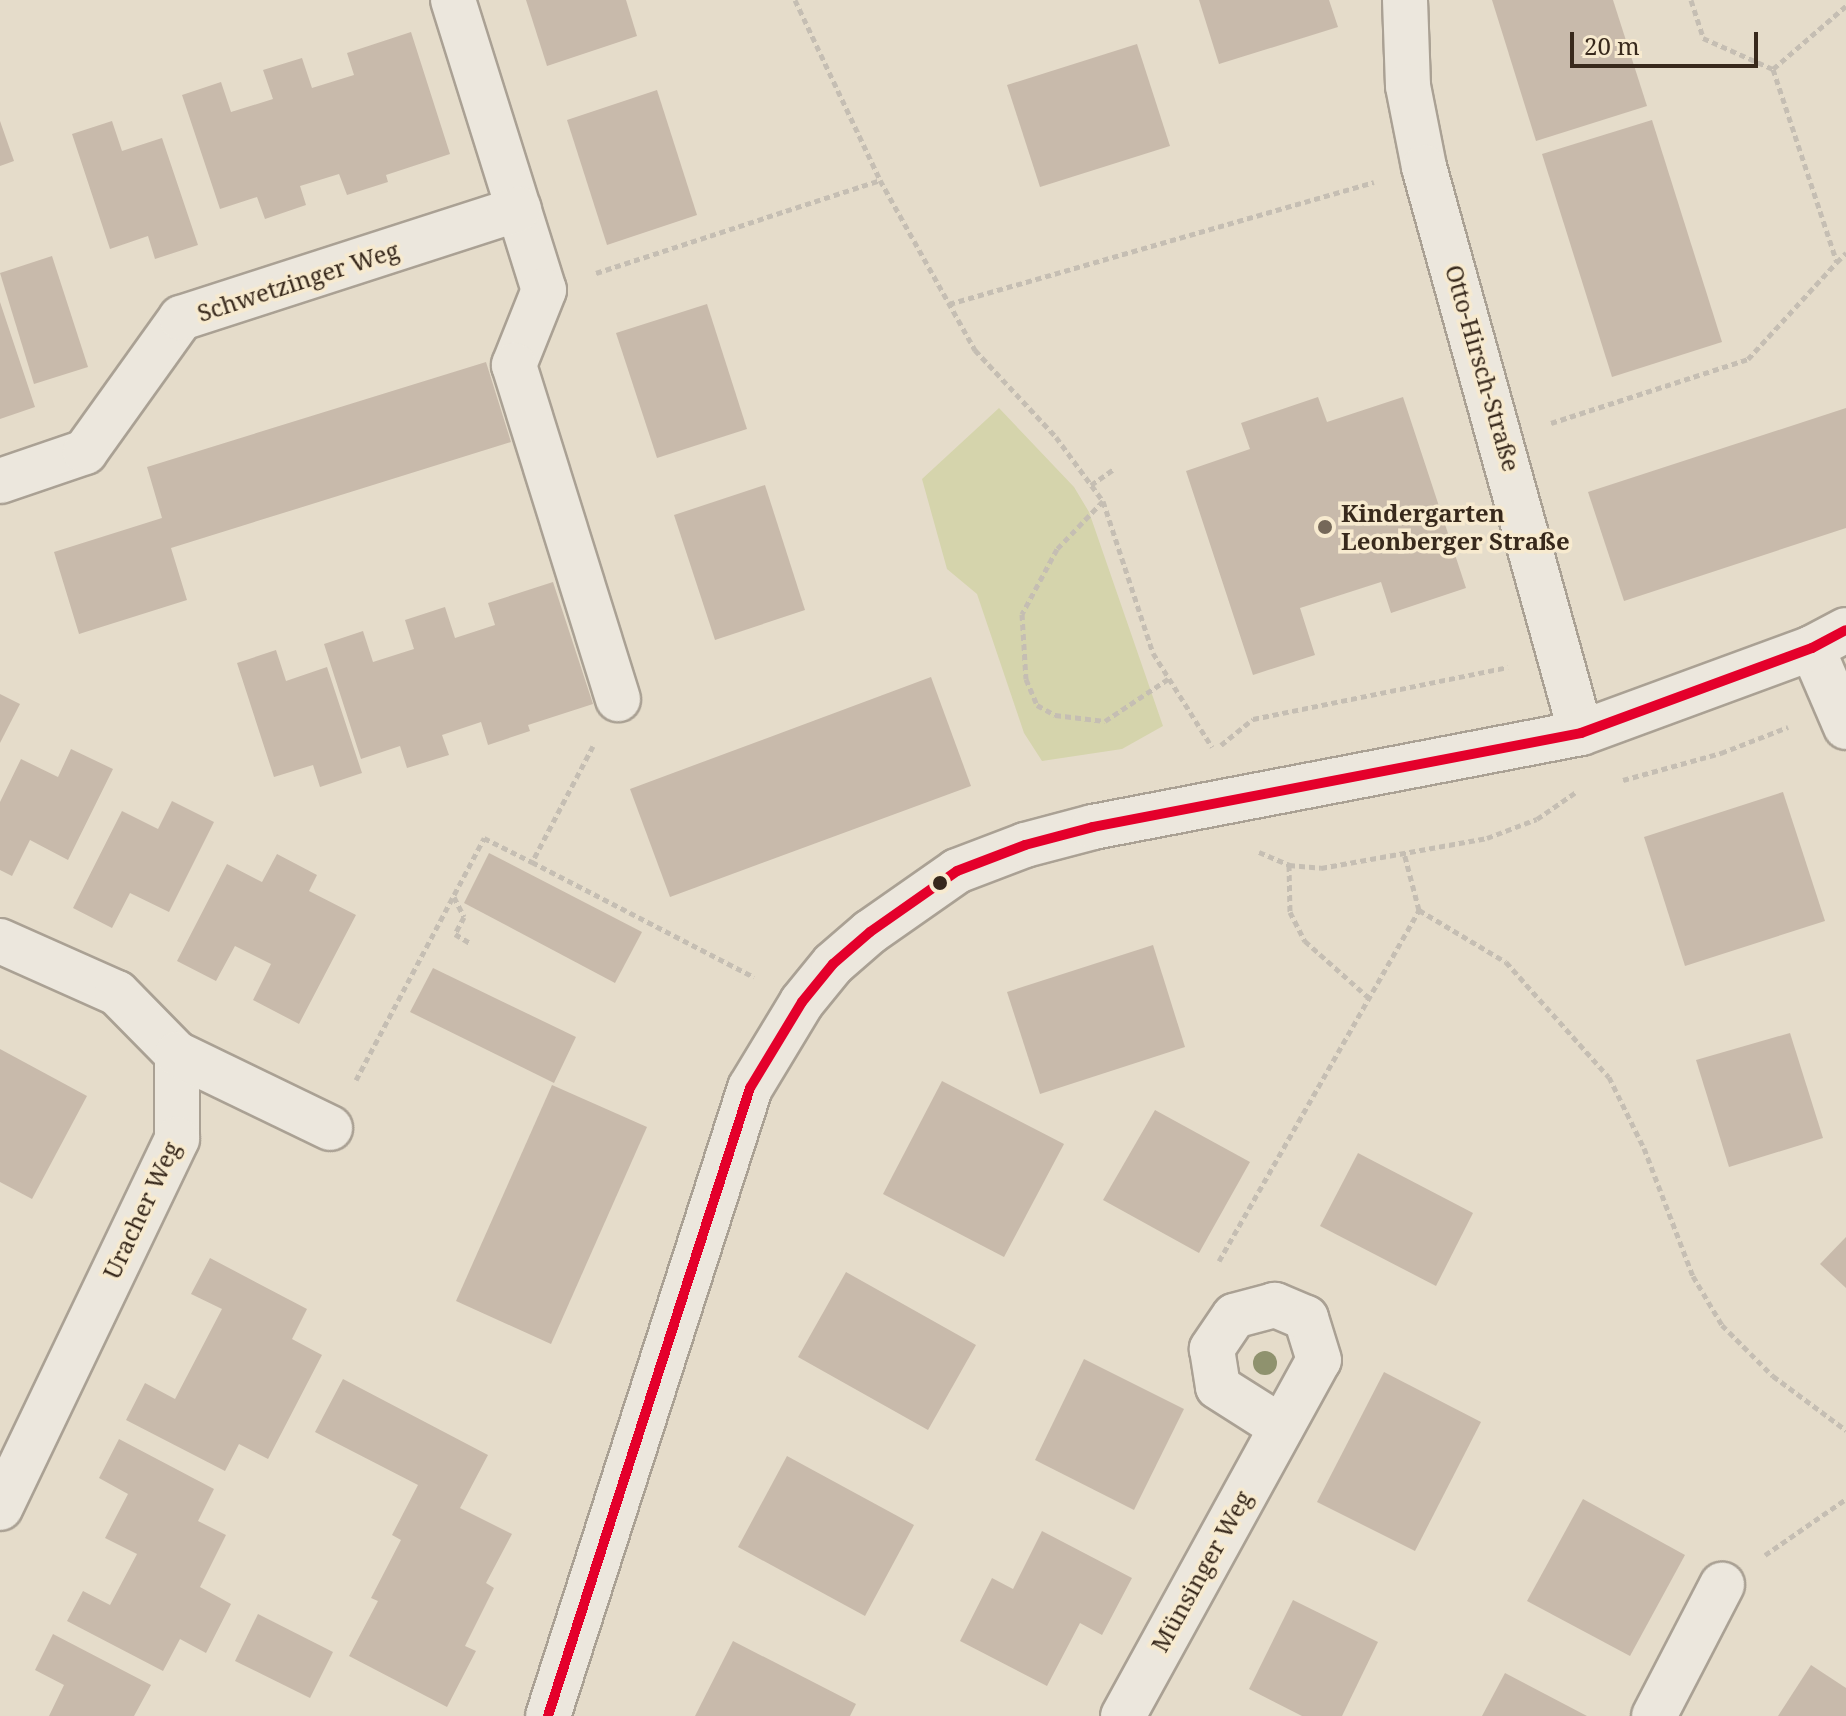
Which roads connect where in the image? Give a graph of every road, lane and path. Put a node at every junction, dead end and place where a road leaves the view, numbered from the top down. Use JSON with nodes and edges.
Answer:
{"nodes":[{"id":1,"x":453,"y":0,"type":"edge"},
{"id":2,"x":795,"y":0,"type":"edge"},
{"id":3,"x":1405,"y":0,"type":"edge"},
{"id":4,"x":1691,"y":0,"type":"edge"},
{"id":5,"x":1846,"y":6,"type":"edge"},
{"id":6,"x":1773,"y":69,"type":"junction"},
{"id":7,"x":1424,"y":167,"type":"junction"},
{"id":8,"x":880,"y":180,"type":"junction"},
{"id":9,"x":519,"y":209,"type":"junction"},
{"id":10,"x":1846,"y":253,"type":"edge"},
{"id":11,"x":1837,"y":262,"type":"junction"},
{"id":12,"x":544,"y":290,"type":"junction"},
{"id":13,"x":948,"y":304,"type":"junction"},
{"id":14,"x":1601,"y":406,"type":"dead end"},
{"id":15,"x":1115,"y":468,"type":"dead end"},
{"id":16,"x":0,"y":481,"type":"edge"},
{"id":17,"x":1091,"y":485,"type":"junction"},
{"id":18,"x":1103,"y":501,"type":"junction"},
{"id":19,"x":1829,"y":639,"type":"edge"},
{"id":20,"x":1560,"y":653,"type":"junction"},
{"id":21,"x":1168,"y":679,"type":"junction"},
{"id":22,"x":618,"y":699,"type":"joint"},
{"id":23,"x":1842,"y":717,"type":"edge"},
{"id":24,"x":1581,"y":733,"type":"junction"},
{"id":25,"x":1614,"y":781,"type":"dead end"},
{"id":26,"x":1581,"y":787,"type":"dead end"},
{"id":27,"x":1250,"y":848,"type":"dead end"},
{"id":28,"x":1404,"y":853,"type":"junction"},
{"id":29,"x":532,"y":862,"type":"junction"},
{"id":30,"x":1289,"y":865,"type":"junction"},
{"id":31,"x":454,"y":897,"type":"junction"},
{"id":32,"x":1419,"y":910,"type":"junction"},
{"id":33,"x":0,"y":941,"type":"edge"},
{"id":34,"x":470,"y":943,"type":"dead end"},
{"id":35,"x":1369,"y":998,"type":"junction"},
{"id":36,"x":802,"y":1002,"type":"junction"},
{"id":37,"x":177,"y":1054,"type":"junction"},
{"id":38,"x":330,"y":1128,"type":"joint"},
{"id":39,"x":1234,"y":1316,"type":"junction"},
{"id":40,"x":1281,"y":1427,"type":"junction"},
{"id":41,"x":1846,"y":1430,"type":"edge"},
{"id":42,"x":1846,"y":1499,"type":"edge"},
{"id":43,"x":0,"y":1508,"type":"edge"},
{"id":44,"x":1722,"y":1585,"type":"joint"},
{"id":45,"x":548,"y":1716,"type":"edge"},
{"id":46,"x":1123,"y":1716,"type":"edge"},
{"id":47,"x":1654,"y":1716,"type":"edge"}],
"edges":[{"from":1,"to":9,"type":"street"},
{"from":2,"to":8,"type":"path"},
{"from":3,"to":7,"type":"street","name":"Otto-Hirsch-Straße"},
{"from":4,"to":6,"type":"path"},
{"from":5,"to":6,"type":"path"},
{"from":6,"to":11,"type":"path"},
{"from":7,"to":13,"type":"path"},
{"from":7,"to":20,"type":"street","name":"Otto-Hirsch-Straße"},
{"from":8,"to":12,"type":"path"},
{"from":8,"to":13,"type":"path"},
{"from":9,"to":12,"type":"street"},
{"from":9,"to":16,"type":"street","name":"Schwetzinger Weg"},
{"from":10,"to":11,"type":"path"},
{"from":11,"to":14,"type":"path"},
{"from":12,"to":22,"type":"street"},
{"from":13,"to":17,"type":"path"},
{"from":15,"to":17,"type":"path"},
{"from":17,"to":18,"type":"path"},
{"from":18,"to":21,"type":"path"},
{"from":18,"to":21,"type":"path"},
{"from":19,"to":23,"type":"street"},
{"from":19,"to":24,"type":"street"},
{"from":20,"to":21,"type":"path"},
{"from":20,"to":24,"type":"street","name":"Otto-Hirsch-Straße"},
{"from":22,"to":29,"type":"path"},
{"from":23,"to":25,"type":"path"},
{"from":24,"to":36,"type":"street"},
{"from":26,"to":28,"type":"path"},
{"from":27,"to":30,"type":"path"},
{"from":28,"to":30,"type":"path"},
{"from":28,"to":32,"type":"path"},
{"from":29,"to":31,"type":"path"},
{"from":29,"to":36,"type":"path"},
{"from":30,"to":35,"type":"path"},
{"from":31,"to":34,"type":"path"},
{"from":31,"to":38,"type":"path"},
{"from":32,"to":35,"type":"path"},
{"from":32,"to":41,"type":"path"},
{"from":33,"to":37,"type":"street"},
{"from":35,"to":39,"type":"path"},
{"from":36,"to":45,"type":"street"},
{"from":37,"to":38,"type":"street"},
{"from":37,"to":43,"type":"street","name":"Uracher Weg"},
{"from":39,"to":40,"type":"street"},
{"from":39,"to":40,"type":"street","name":"Münsinger Weg"},
{"from":40,"to":46,"type":"street","name":"Münsinger Weg"},
{"from":42,"to":44,"type":"path"},
{"from":44,"to":47,"type":"street"}]}
